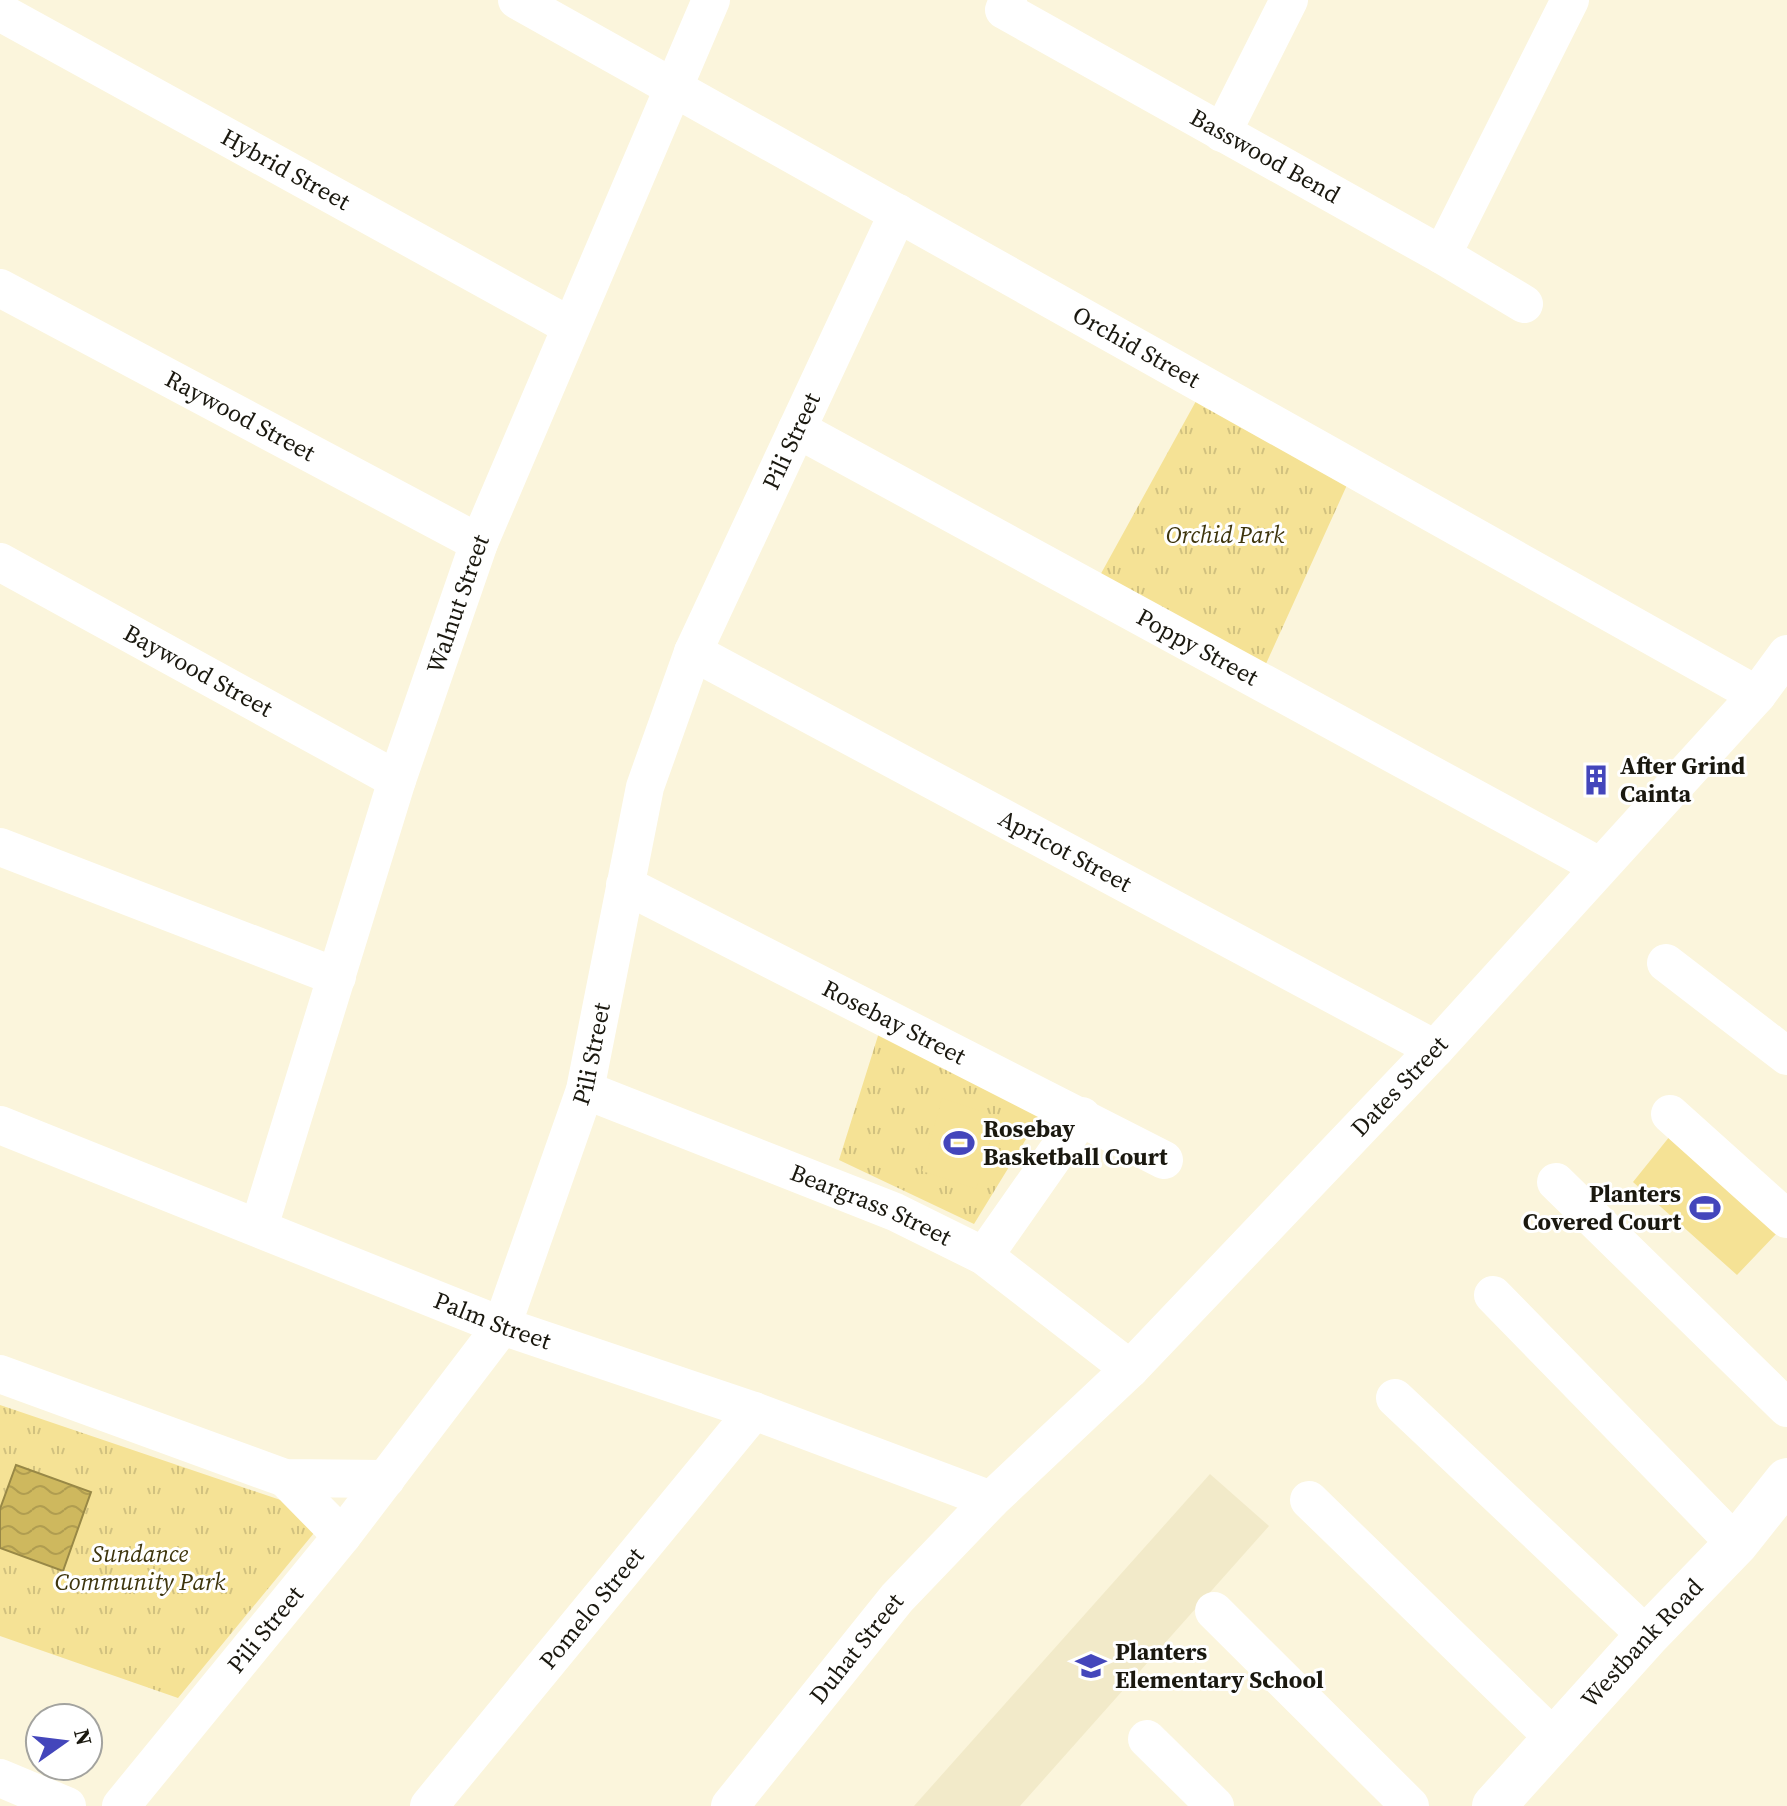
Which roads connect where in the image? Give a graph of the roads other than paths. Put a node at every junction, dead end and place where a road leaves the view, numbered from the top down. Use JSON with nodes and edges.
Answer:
{"nodes":[{"id":1,"x":517,"y":0,"type":"edge"},
{"id":2,"x":711,"y":0,"type":"edge"},
{"id":3,"x":1289,"y":0,"type":"edge"},
{"id":4,"x":1570,"y":0,"type":"edge"},
{"id":5,"x":1006,"y":5,"type":"edge"},
{"id":6,"x":0,"y":12,"type":"edge"},
{"id":7,"x":675,"y":86,"type":"junction"},
{"id":8,"x":1222,"y":133,"type":"junction"},
{"id":9,"x":898,"y":213,"type":"junction"},
{"id":10,"x":1442,"y":255,"type":"junction"},
{"id":11,"x":0,"y":288,"type":"edge"},
{"id":12,"x":1524,"y":304,"type":"dead end"},
{"id":13,"x":570,"y":326,"type":"junction"},
{"id":14,"x":797,"y":429,"type":"junction"},
{"id":15,"x":479,"y":543,"type":"junction"},
{"id":16,"x":0,"y":562,"type":"edge"},
{"id":17,"x":693,"y":652,"type":"junction"},
{"id":18,"x":1787,"y":654,"type":"edge"},
{"id":19,"x":1757,"y":695,"type":"junction"},
{"id":20,"x":397,"y":780,"type":"junction"},
{"id":21,"x":0,"y":847,"type":"edge"},
{"id":22,"x":1599,"y":866,"type":"junction"},
{"id":23,"x":625,"y":885,"type":"junction"},
{"id":24,"x":1666,"y":963,"type":"dead end"},
{"id":25,"x":337,"y":977,"type":"junction"},
{"id":26,"x":1435,"y":1049,"type":"junction"},
{"id":27,"x":1787,"y":1056,"type":"edge"},
{"id":28,"x":585,"y":1090,"type":"junction"},
{"id":29,"x":1670,"y":1114,"type":"dead end"},
{"id":30,"x":1082,"y":1116,"type":"junction"},
{"id":31,"x":0,"y":1125,"type":"edge"},
{"id":32,"x":1164,"y":1160,"type":"dead end"},
{"id":33,"x":1556,"y":1182,"type":"dead end"},
{"id":34,"x":1787,"y":1219,"type":"edge"},
{"id":35,"x":259,"y":1227,"type":"junction"},
{"id":36,"x":984,"y":1256,"type":"junction"},
{"id":37,"x":1493,"y":1295,"type":"dead end"},
{"id":38,"x":502,"y":1326,"type":"junction"},
{"id":39,"x":1130,"y":1369,"type":"junction"},
{"id":40,"x":0,"y":1374,"type":"edge"},
{"id":41,"x":1395,"y":1398,"type":"dead end"},
{"id":42,"x":1787,"y":1408,"type":"edge"},
{"id":43,"x":754,"y":1411,"type":"junction"},
{"id":44,"x":285,"y":1478,"type":"junction"},
{"id":45,"x":386,"y":1479,"type":"junction"},
{"id":46,"x":1787,"y":1480,"type":"edge"},
{"id":47,"x":991,"y":1500,"type":"junction"},
{"id":48,"x":1309,"y":1500,"type":"dead end"},
{"id":49,"x":342,"y":1536,"type":"junction"},
{"id":50,"x":1736,"y":1544,"type":"junction"},
{"id":51,"x":1214,"y":1611,"type":"dead end"},
{"id":52,"x":1634,"y":1624,"type":"junction"},
{"id":53,"x":1147,"y":1739,"type":"dead end"},
{"id":54,"x":1555,"y":1739,"type":"junction"},
{"id":55,"x":0,"y":1778,"type":"edge"},
{"id":56,"x":67,"y":1806,"type":"edge"},
{"id":57,"x":121,"y":1806,"type":"edge"},
{"id":58,"x":429,"y":1806,"type":"edge"},
{"id":59,"x":730,"y":1806,"type":"edge"},
{"id":60,"x":1215,"y":1806,"type":"edge"},
{"id":61,"x":1410,"y":1806,"type":"edge"},
{"id":62,"x":1494,"y":1806,"type":"edge"}],
"edges":[{"from":1,"to":7,"type":"street","name":"Orchid Street"},
{"from":2,"to":7,"type":"street","name":"Walnut Street"},
{"from":3,"to":8,"type":"street"},
{"from":4,"to":10,"type":"street"},
{"from":5,"to":8,"type":"street","name":"Basswood Bend"},
{"from":6,"to":13,"type":"street","name":"Hybrid Street"},
{"from":7,"to":9,"type":"street","name":"Orchid Street"},
{"from":7,"to":13,"type":"street","name":"Walnut Street"},
{"from":8,"to":10,"type":"street","name":"Basswood Bend"},
{"from":9,"to":14,"type":"street","name":"Pili Street"},
{"from":9,"to":19,"type":"street","name":"Orchid Street"},
{"from":10,"to":12,"type":"street","name":"Basswood Bend"},
{"from":11,"to":15,"type":"street","name":"Raywood Street"},
{"from":13,"to":15,"type":"street","name":"Walnut Street"},
{"from":14,"to":17,"type":"street","name":"Pili Street"},
{"from":14,"to":22,"type":"street","name":"Poppy Street"},
{"from":15,"to":20,"type":"street","name":"Walnut Street"},
{"from":16,"to":20,"type":"street","name":"Baywood Street"},
{"from":17,"to":23,"type":"street","name":"Pili Street"},
{"from":17,"to":26,"type":"street","name":"Apricot Street"},
{"from":18,"to":19,"type":"street","name":"Dates Street"},
{"from":19,"to":22,"type":"street","name":"Dates Street"},
{"from":20,"to":25,"type":"street","name":"Walnut Street"},
{"from":21,"to":25,"type":"street"},
{"from":22,"to":26,"type":"street","name":"Dates Street"},
{"from":23,"to":28,"type":"street","name":"Pili Street"},
{"from":23,"to":30,"type":"street","name":"Rosebay Street"},
{"from":24,"to":27,"type":"street"},
{"from":25,"to":35,"type":"street","name":"Walnut Street"},
{"from":26,"to":39,"type":"street","name":"Dates Street"},
{"from":28,"to":36,"type":"street","name":"Beargrass Street"},
{"from":28,"to":38,"type":"street","name":"Pili Street"},
{"from":29,"to":34,"type":"street"},
{"from":30,"to":32,"type":"street","name":"Rosebay Street"},
{"from":30,"to":36,"type":"street"},
{"from":31,"to":35,"type":"street","name":"Palm Street"},
{"from":33,"to":42,"type":"street"},
{"from":35,"to":38,"type":"street","name":"Palm Street"},
{"from":36,"to":39,"type":"street","name":"Beargrass Street"},
{"from":37,"to":50,"type":"street"},
{"from":38,"to":43,"type":"street","name":"Palm Street"},
{"from":38,"to":45,"type":"street","name":"Pili Street"},
{"from":39,"to":47,"type":"street","name":"Dates Street"},
{"from":40,"to":44,"type":"street"},
{"from":41,"to":52,"type":"street"},
{"from":43,"to":47,"type":"street","name":"Palm Street"},
{"from":43,"to":58,"type":"street","name":"Pomelo Street"},
{"from":44,"to":45,"type":"street"},
{"from":44,"to":49,"type":"street"},
{"from":45,"to":49,"type":"street","name":"Pili Street"},
{"from":46,"to":50,"type":"street","name":"Westbank Road"},
{"from":47,"to":59,"type":"street","name":"Duhat Street"},
{"from":48,"to":54,"type":"street"},
{"from":49,"to":57,"type":"street","name":"Pili Street"},
{"from":50,"to":52,"type":"street","name":"Westbank Road"},
{"from":51,"to":61,"type":"street"},
{"from":52,"to":54,"type":"street","name":"Westbank Road"},
{"from":53,"to":60,"type":"street"},
{"from":54,"to":62,"type":"street","name":"Westbank Road"},
{"from":55,"to":56,"type":"street"}]}
